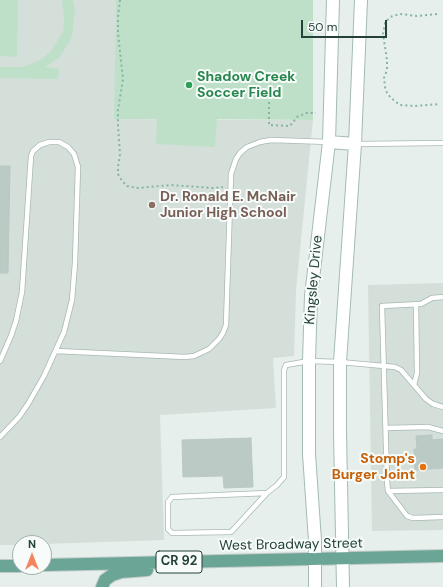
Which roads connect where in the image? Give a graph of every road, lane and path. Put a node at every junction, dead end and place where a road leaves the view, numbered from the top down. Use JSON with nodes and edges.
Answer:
{"nodes":[{"id":1,"x":120,"y":0,"type":"edge"},
{"id":2,"x":333,"y":0,"type":"edge"},
{"id":3,"x":361,"y":0,"type":"edge"},
{"id":4,"x":437,"y":14,"type":"dead end"},
{"id":5,"x":269,"y":102,"type":"dead end"},
{"id":6,"x":440,"y":104,"type":"dead end"},
{"id":7,"x":316,"y":112,"type":"dead end"},
{"id":8,"x":329,"y":142,"type":"junction"},
{"id":9,"x":443,"y":143,"type":"edge"},
{"id":10,"x":355,"y":144,"type":"junction"},
{"id":11,"x":231,"y":187,"type":"junction"},
{"id":12,"x":443,"y":297,"type":"edge"},
{"id":13,"x":416,"y":305,"type":"junction"},
{"id":14,"x":56,"y":351,"type":"junction"},
{"id":15,"x":0,"y":361,"type":"edge"},
{"id":16,"x":309,"y":361,"type":"junction"},
{"id":17,"x":340,"y":362,"type":"junction"},
{"id":18,"x":384,"y":366,"type":"junction"},
{"id":19,"x":414,"y":385,"type":"junction"},
{"id":20,"x":443,"y":407,"type":"edge"},
{"id":21,"x":386,"y":428,"type":"junction"},
{"id":22,"x":443,"y":432,"type":"edge"},
{"id":23,"x":0,"y":437,"type":"edge"},
{"id":24,"x":443,"y":490,"type":"edge"},
{"id":25,"x":388,"y":491,"type":"junction"},
{"id":26,"x":267,"y":493,"type":"junction"},
{"id":27,"x":443,"y":517,"type":"edge"},
{"id":28,"x":443,"y":556,"type":"edge"},
{"id":29,"x":342,"y":559,"type":"junction"},
{"id":30,"x":315,"y":560,"type":"junction"},
{"id":31,"x":189,"y":562,"type":"junction"},
{"id":32,"x":52,"y":565,"type":"edge"},
{"id":33,"x":0,"y":566,"type":"edge"},
{"id":34,"x":12,"y":566,"type":"edge"},
{"id":35,"x":102,"y":587,"type":"edge"},
{"id":36,"x":315,"y":587,"type":"edge"},
{"id":37,"x":343,"y":587,"type":"edge"}],
"edges":[{"from":1,"to":11,"type":"path"},
{"from":2,"to":8,"type":"main road","name":"Kingsley Drive"},
{"from":3,"to":10,"type":"main road"},
{"from":4,"to":6,"type":"path"},
{"from":5,"to":7,"type":"path"},
{"from":8,"to":10,"type":"main road"},
{"from":8,"to":11,"type":"lane"},
{"from":8,"to":16,"type":"main road","name":"Kingsley Drive"},
{"from":9,"to":10,"type":"lane"},
{"from":10,"to":17,"type":"main road"},
{"from":11,"to":14,"type":"lane"},
{"from":12,"to":13,"type":"lane"},
{"from":13,"to":18,"type":"lane"},
{"from":13,"to":19,"type":"lane"},
{"from":14,"to":15,"type":"lane"},
{"from":14,"to":23,"type":"lane"},
{"from":16,"to":17,"type":"lane"},
{"from":16,"to":26,"type":"lane"},
{"from":16,"to":30,"type":"main road","name":"Kingsley Drive"},
{"from":17,"to":18,"type":"lane"},
{"from":17,"to":29,"type":"main road"},
{"from":18,"to":19,"type":"lane"},
{"from":18,"to":21,"type":"lane"},
{"from":19,"to":20,"type":"lane"},
{"from":21,"to":22,"type":"lane"},
{"from":21,"to":25,"type":"lane"},
{"from":24,"to":25,"type":"lane"},
{"from":25,"to":27,"type":"lane"},
{"from":26,"to":26,"type":"lane"},
{"from":28,"to":29,"type":"main road","name":"West Broadway Street","number":"CR 92"},
{"from":29,"to":30,"type":"main road","name":"West Broadway Street","number":"CR 92"},
{"from":29,"to":37,"type":"main road"},
{"from":30,"to":31,"type":"main road","name":"West Broadway Street","number":"CR 92"},
{"from":30,"to":36,"type":"main road","name":"Kingsley Drive"},
{"from":31,"to":32,"type":"main road","name":"West Broadway Street","number":"CR 92"},
{"from":31,"to":35,"type":"main road"},
{"from":33,"to":34,"type":"main road"}]}
